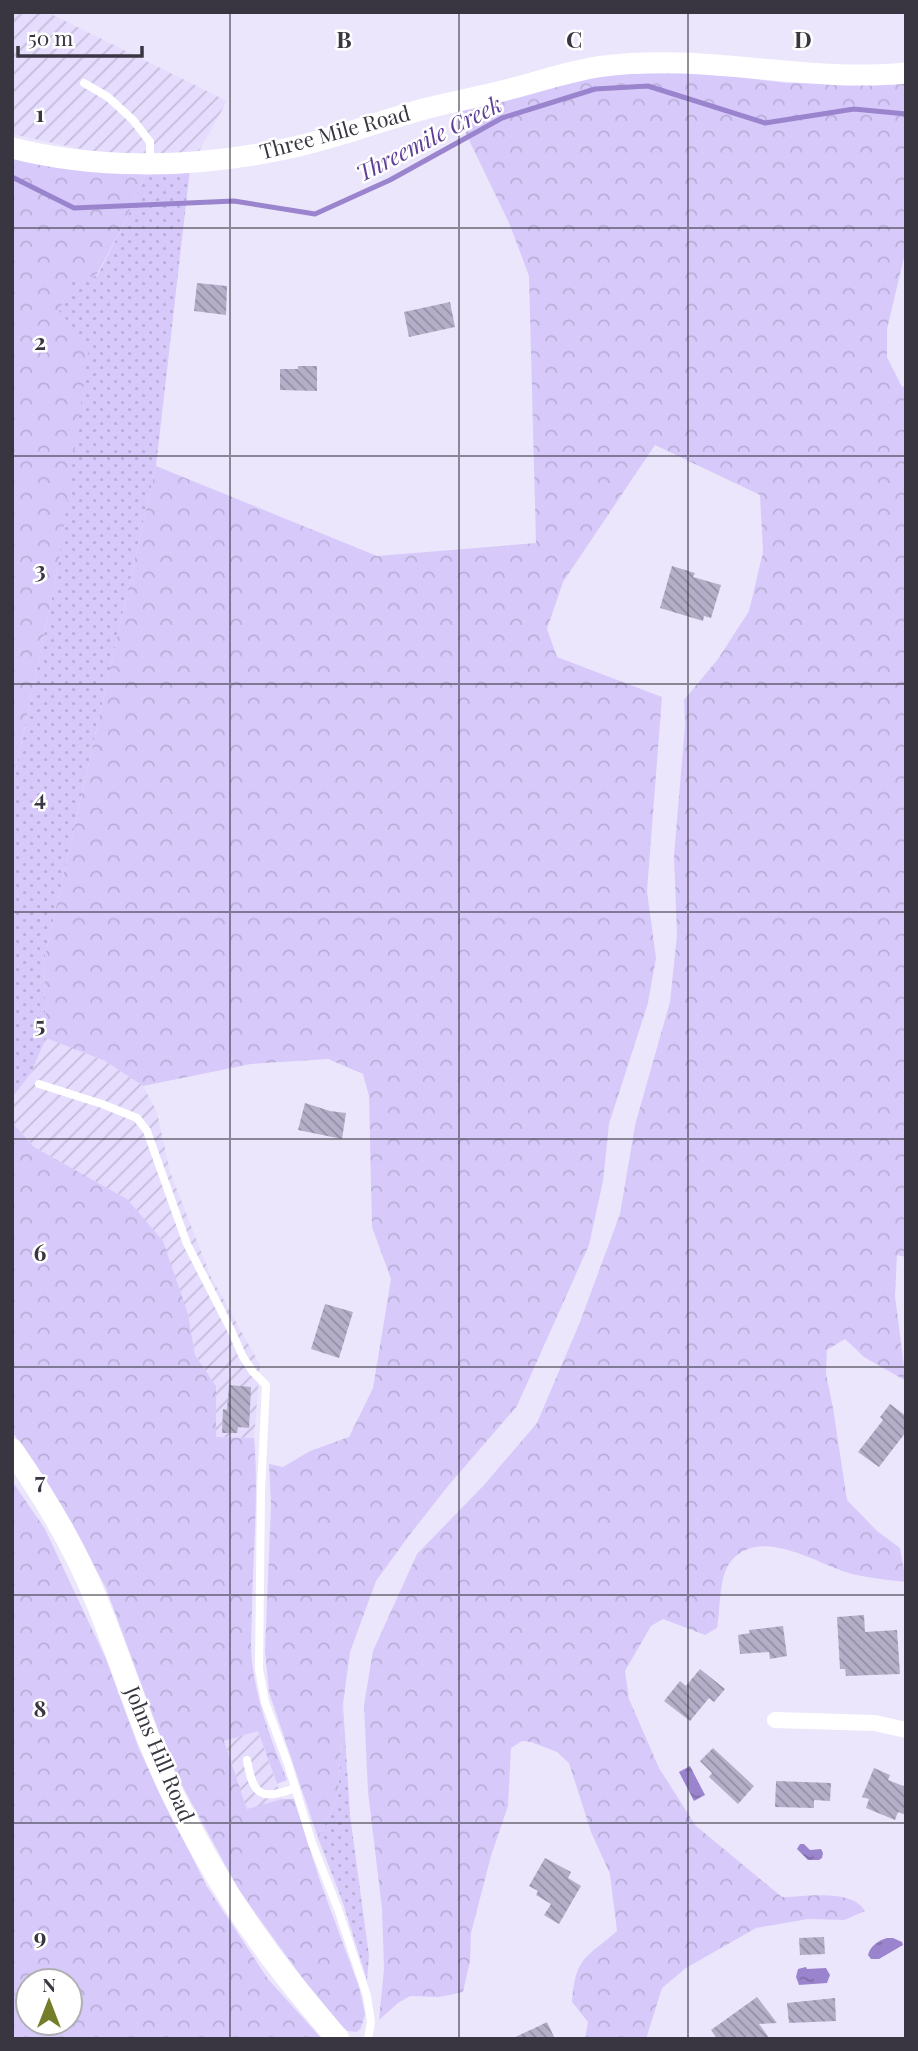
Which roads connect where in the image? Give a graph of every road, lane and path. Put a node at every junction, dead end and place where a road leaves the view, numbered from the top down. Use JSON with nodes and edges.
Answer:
{"nodes":[{"id":1,"x":906,"y":74,"type":"edge"},
{"id":2,"x":84,"y":83,"type":"dead end"},
{"id":3,"x":12,"y":148,"type":"edge"},
{"id":4,"x":150,"y":163,"type":"junction"},
{"id":5,"x":39,"y":1084,"type":"dead end"},
{"id":6,"x":12,"y":1450,"type":"edge"},
{"id":7,"x":775,"y":1720,"type":"dead end"},
{"id":8,"x":906,"y":1730,"type":"edge"},
{"id":9,"x":247,"y":1760,"type":"dead end"},
{"id":10,"x":295,"y":1788,"type":"junction"},
{"id":11,"x":338,"y":2039,"type":"edge"},
{"id":12,"x":368,"y":2039,"type":"edge"}],
"edges":[{"from":1,"to":4,"type":"street","name":"Three Mile Road"},
{"from":2,"to":4,"type":"lane"},
{"from":3,"to":4,"type":"street","name":"Three Mile Road"},
{"from":5,"to":10,"type":"lane"},
{"from":6,"to":11,"type":"main road","name":"Johns Hill Road"},
{"from":7,"to":8,"type":"street"},
{"from":9,"to":10,"type":"lane"},
{"from":10,"to":12,"type":"lane"}]}
